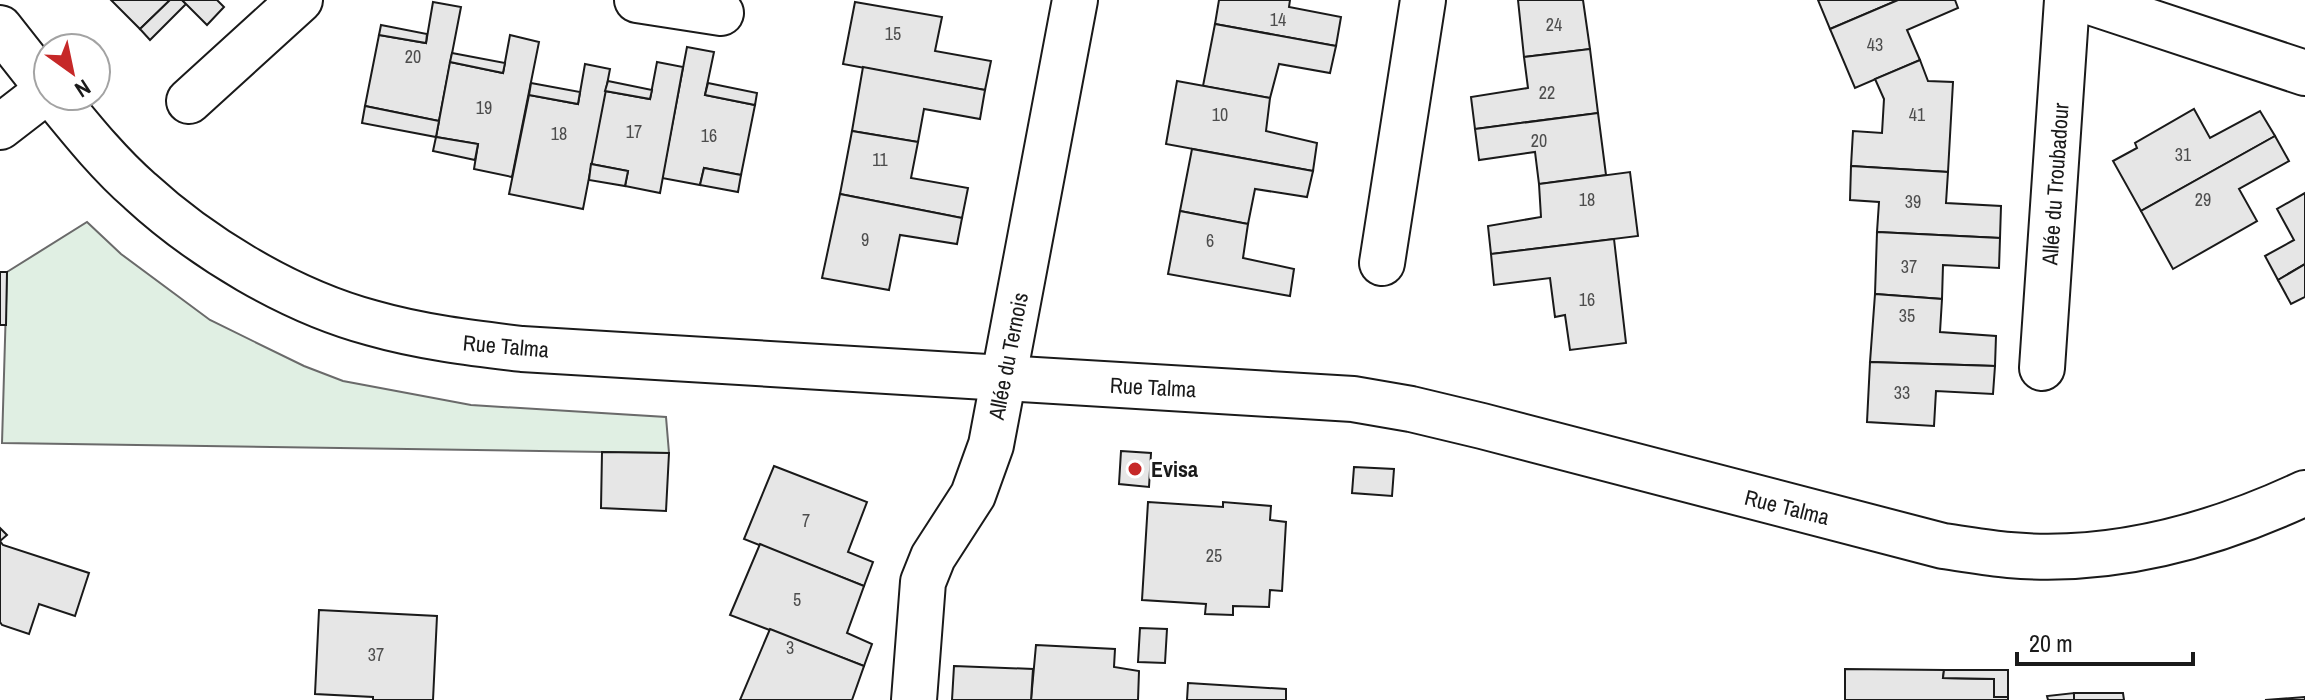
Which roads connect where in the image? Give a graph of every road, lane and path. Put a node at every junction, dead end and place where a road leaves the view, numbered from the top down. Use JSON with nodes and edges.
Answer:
{"nodes":[{"id":1,"x":300,"y":0,"type":"edge"},
{"id":2,"x":637,"y":0,"type":"edge"},
{"id":3,"x":1075,"y":0,"type":"edge"},
{"id":4,"x":1423,"y":0,"type":"edge"},
{"id":5,"x":2067,"y":0,"type":"edge"},
{"id":6,"x":2084,"y":0,"type":"edge"},
{"id":7,"x":721,"y":13,"type":"dead end"},
{"id":8,"x":0,"y":28,"type":"edge"},
{"id":9,"x":32,"y":69,"type":"edge"},
{"id":10,"x":2305,"y":73,"type":"edge"},
{"id":11,"x":189,"y":101,"type":"dead end"},
{"id":12,"x":32,"y":102,"type":"edge"},
{"id":13,"x":68,"y":112,"type":"edge"},
{"id":14,"x":0,"y":127,"type":"edge"},
{"id":15,"x":1382,"y":263,"type":"dead end"},
{"id":16,"x":2042,"y":368,"type":"dead end"},
{"id":17,"x":1003,"y":379,"type":"junction"},
{"id":18,"x":2305,"y":493,"type":"edge"},
{"id":19,"x":914,"y":700,"type":"edge"}],
"edges":[{"from":1,"to":11,"type":"street"},
{"from":2,"to":7,"type":"street"},
{"from":3,"to":17,"type":"street","name":"Allée du Ternois"},
{"from":4,"to":15,"type":"street"},
{"from":5,"to":16,"type":"street","name":"Allée du Troubadour"},
{"from":6,"to":10,"type":"street"},
{"from":8,"to":9,"type":"street"},
{"from":12,"to":14,"type":"street"},
{"from":13,"to":17,"type":"street","name":"Rue Talma"},
{"from":17,"to":18,"type":"street","name":"Rue Talma"},
{"from":17,"to":19,"type":"street","name":"Allée du Ternois"}]}
